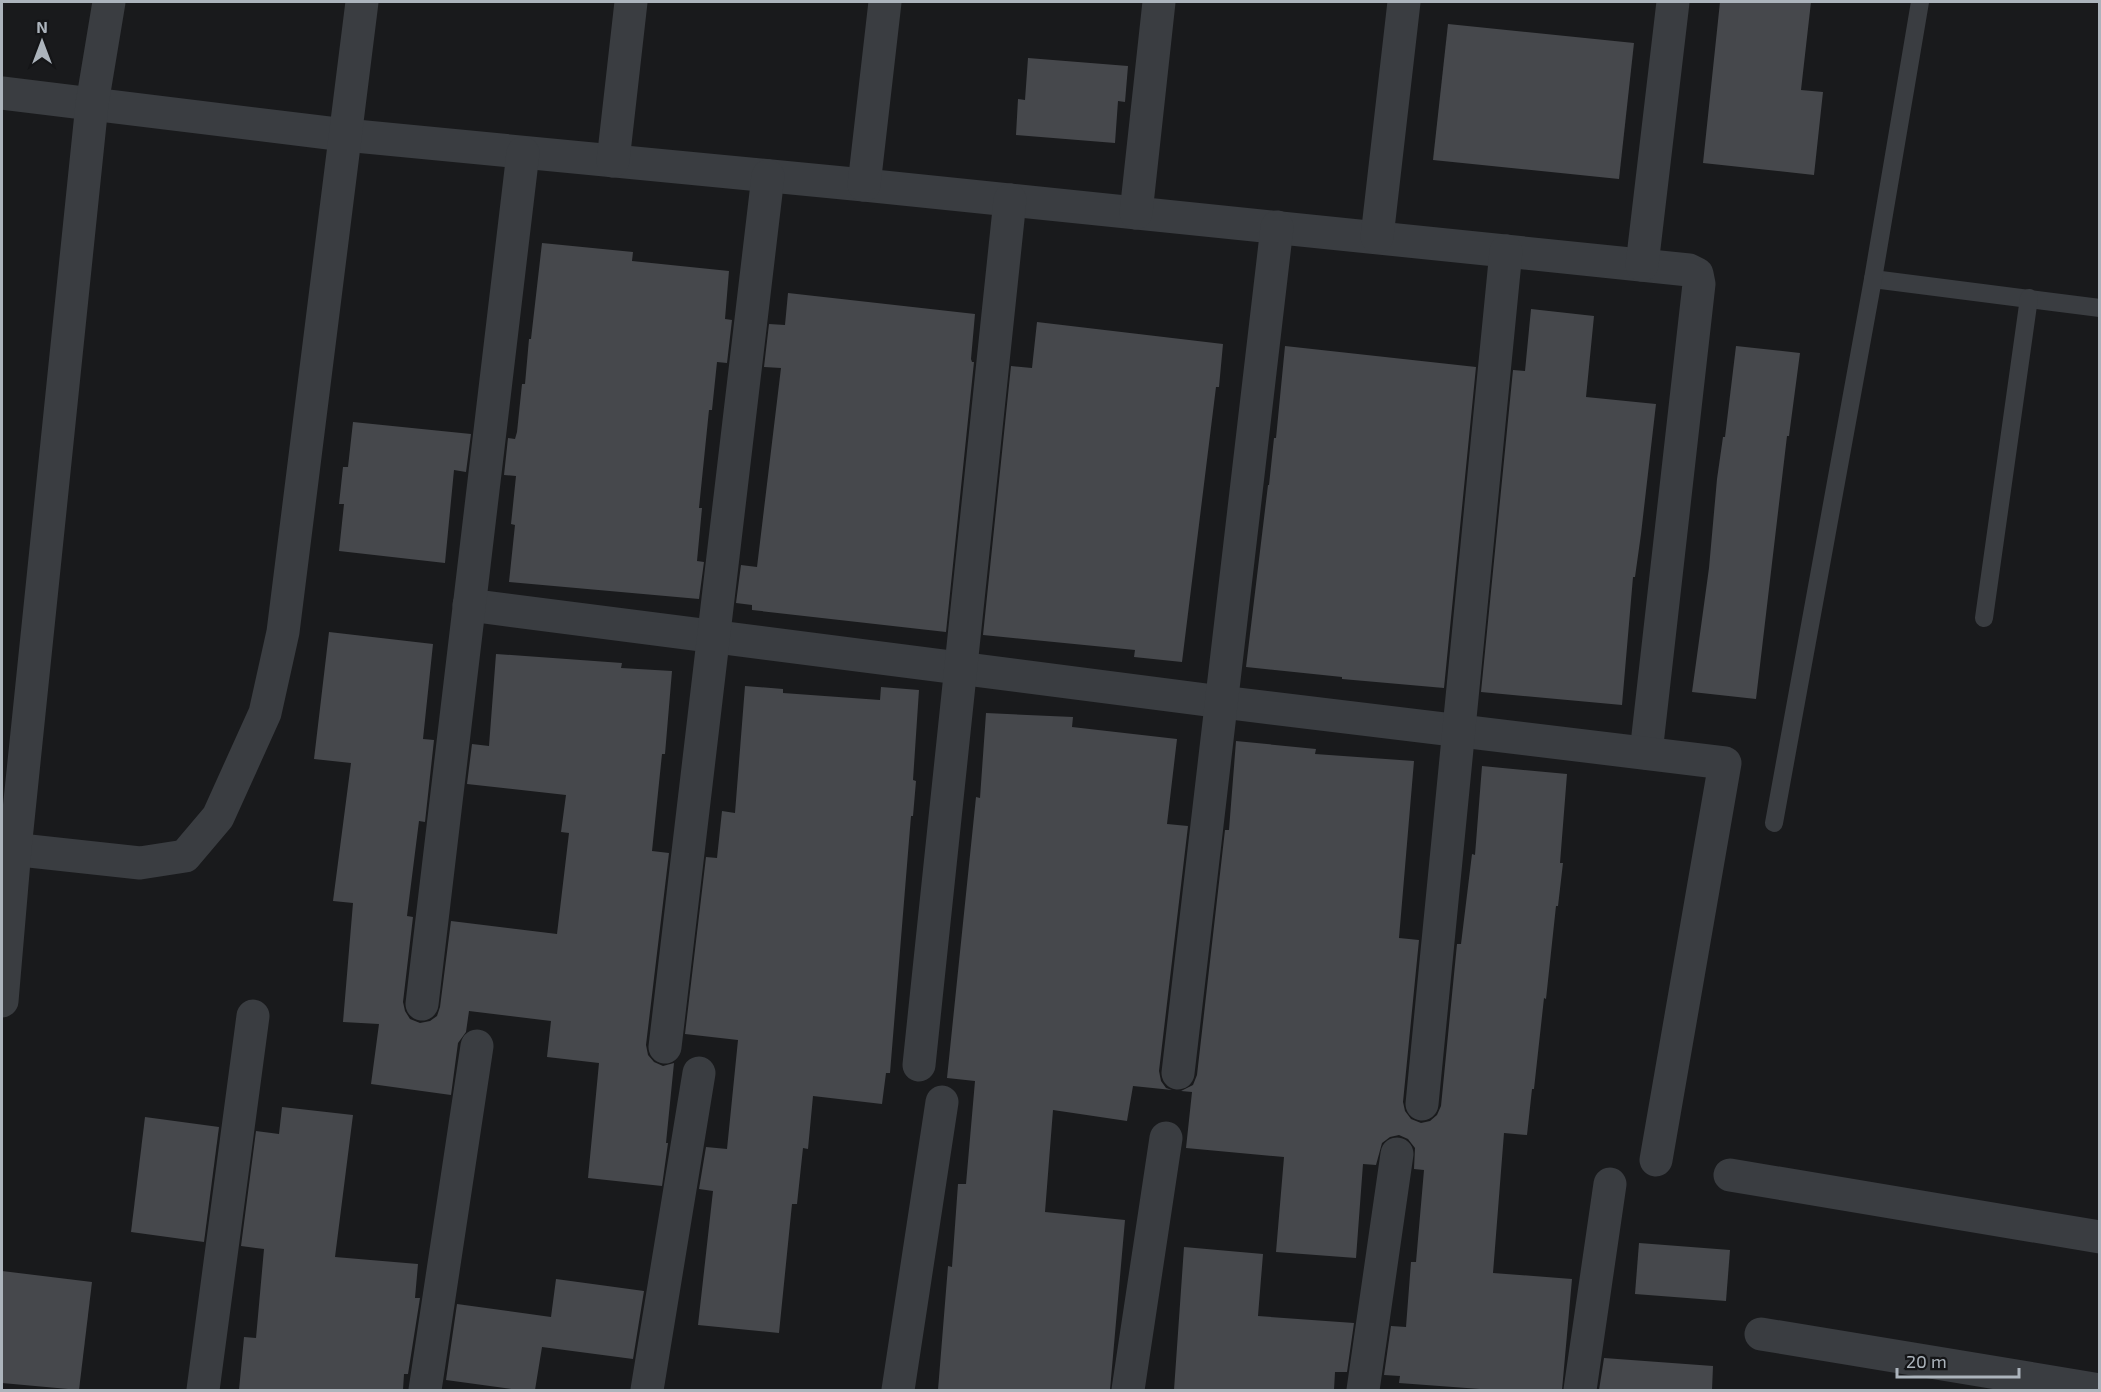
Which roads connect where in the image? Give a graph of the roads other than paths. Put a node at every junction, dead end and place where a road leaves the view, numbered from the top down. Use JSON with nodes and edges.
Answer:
{"nodes":[{"id":1,"x":109,"y":2,"type":"edge"},
{"id":2,"x":362,"y":2,"type":"edge"},
{"id":3,"x":631,"y":2,"type":"edge"},
{"id":4,"x":885,"y":2,"type":"edge"},
{"id":5,"x":1159,"y":2,"type":"edge"},
{"id":6,"x":1404,"y":2,"type":"edge"},
{"id":7,"x":1673,"y":2,"type":"edge"},
{"id":8,"x":1920,"y":2,"type":"edge"},
{"id":9,"x":2,"y":93,"type":"edge"},
{"id":10,"x":92,"y":104,"type":"junction"},
{"id":11,"x":345,"y":135,"type":"junction"},
{"id":12,"x":524,"y":153,"type":"junction"},
{"id":13,"x":613,"y":161,"type":"junction"},
{"id":14,"x":768,"y":176,"type":"junction"},
{"id":15,"x":864,"y":185,"type":"junction"},
{"id":16,"x":1010,"y":200,"type":"junction"},
{"id":17,"x":1136,"y":213,"type":"junction"},
{"id":18,"x":1277,"y":227,"type":"junction"},
{"id":19,"x":1377,"y":237,"type":"junction"},
{"id":20,"x":1506,"y":251,"type":"junction"},
{"id":21,"x":1642,"y":266,"type":"junction"},
{"id":22,"x":1873,"y":279,"type":"junction"},
{"id":23,"x":2029,"y":298,"type":"junction"},
{"id":24,"x":2100,"y":308,"type":"edge"},
{"id":25,"x":469,"y":605,"type":"junction"},
{"id":26,"x":1984,"y":618,"type":"dead end"},
{"id":27,"x":713,"y":636,"type":"junction"},
{"id":28,"x":960,"y":668,"type":"junction"},
{"id":29,"x":1221,"y":702,"type":"junction"},
{"id":30,"x":1459,"y":730,"type":"junction"},
{"id":31,"x":1646,"y":753,"type":"junction"},
{"id":32,"x":1774,"y":824,"type":"dead end"},
{"id":33,"x":8,"y":849,"type":"edge"},
{"id":34,"x":2,"y":1001,"type":"edge"},
{"id":35,"x":422,"y":1004,"type":"dead end"},
{"id":36,"x":253,"y":1016,"type":"dead end"},
{"id":37,"x":477,"y":1046,"type":"dead end"},
{"id":38,"x":665,"y":1047,"type":"dead end"},
{"id":39,"x":919,"y":1065,"type":"dead end"},
{"id":40,"x":699,"y":1073,"type":"dead end"},
{"id":41,"x":1178,"y":1073,"type":"dead end"},
{"id":42,"x":942,"y":1102,"type":"dead end"},
{"id":43,"x":1422,"y":1104,"type":"dead end"},
{"id":44,"x":1166,"y":1137,"type":"dead end"},
{"id":45,"x":1397,"y":1154,"type":"dead end"},
{"id":46,"x":1656,"y":1160,"type":"dead end"},
{"id":47,"x":1730,"y":1175,"type":"dead end"},
{"id":48,"x":1610,"y":1184,"type":"dead end"},
{"id":49,"x":2100,"y":1237,"type":"edge"},
{"id":50,"x":1761,"y":1334,"type":"dead end"},
{"id":51,"x":204,"y":1390,"type":"edge"},
{"id":52,"x":425,"y":1390,"type":"edge"},
{"id":53,"x":647,"y":1390,"type":"edge"},
{"id":54,"x":898,"y":1390,"type":"edge"},
{"id":55,"x":1128,"y":1390,"type":"edge"},
{"id":56,"x":1363,"y":1390,"type":"edge"},
{"id":57,"x":1580,"y":1390,"type":"edge"},
{"id":58,"x":2100,"y":1390,"type":"edge"}],
"edges":[{"from":1,"to":10,"type":"street"},
{"from":2,"to":11,"type":"street"},
{"from":3,"to":13,"type":"street"},
{"from":4,"to":15,"type":"street"},
{"from":5,"to":17,"type":"street"},
{"from":6,"to":19,"type":"street"},
{"from":7,"to":21,"type":"street"},
{"from":8,"to":22,"type":"lane"},
{"from":9,"to":10,"type":"street"},
{"from":10,"to":11,"type":"street"},
{"from":10,"to":33,"type":"street"},
{"from":11,"to":12,"type":"street"},
{"from":11,"to":33,"type":"street"},
{"from":12,"to":13,"type":"street"},
{"from":12,"to":25,"type":"street"},
{"from":13,"to":14,"type":"street"},
{"from":14,"to":15,"type":"street"},
{"from":14,"to":27,"type":"street"},
{"from":15,"to":16,"type":"street"},
{"from":16,"to":17,"type":"street"},
{"from":16,"to":28,"type":"street"},
{"from":17,"to":18,"type":"street"},
{"from":18,"to":19,"type":"street"},
{"from":18,"to":29,"type":"street"},
{"from":19,"to":20,"type":"street"},
{"from":20,"to":21,"type":"street"},
{"from":20,"to":30,"type":"street"},
{"from":21,"to":31,"type":"street"},
{"from":22,"to":23,"type":"lane"},
{"from":22,"to":32,"type":"lane"},
{"from":23,"to":24,"type":"lane"},
{"from":23,"to":26,"type":"lane"},
{"from":25,"to":27,"type":"street"},
{"from":25,"to":35,"type":"street"},
{"from":27,"to":28,"type":"street"},
{"from":27,"to":38,"type":"street"},
{"from":28,"to":29,"type":"street"},
{"from":28,"to":39,"type":"street"},
{"from":29,"to":30,"type":"street"},
{"from":29,"to":41,"type":"street"},
{"from":30,"to":31,"type":"street"},
{"from":30,"to":43,"type":"street"},
{"from":31,"to":46,"type":"street"},
{"from":33,"to":34,"type":"street"},
{"from":36,"to":51,"type":"street"},
{"from":37,"to":52,"type":"street"},
{"from":40,"to":53,"type":"street"},
{"from":42,"to":54,"type":"street"},
{"from":44,"to":55,"type":"street"},
{"from":45,"to":56,"type":"street"},
{"from":47,"to":49,"type":"street"},
{"from":48,"to":57,"type":"street"},
{"from":50,"to":58,"type":"street"}]}
